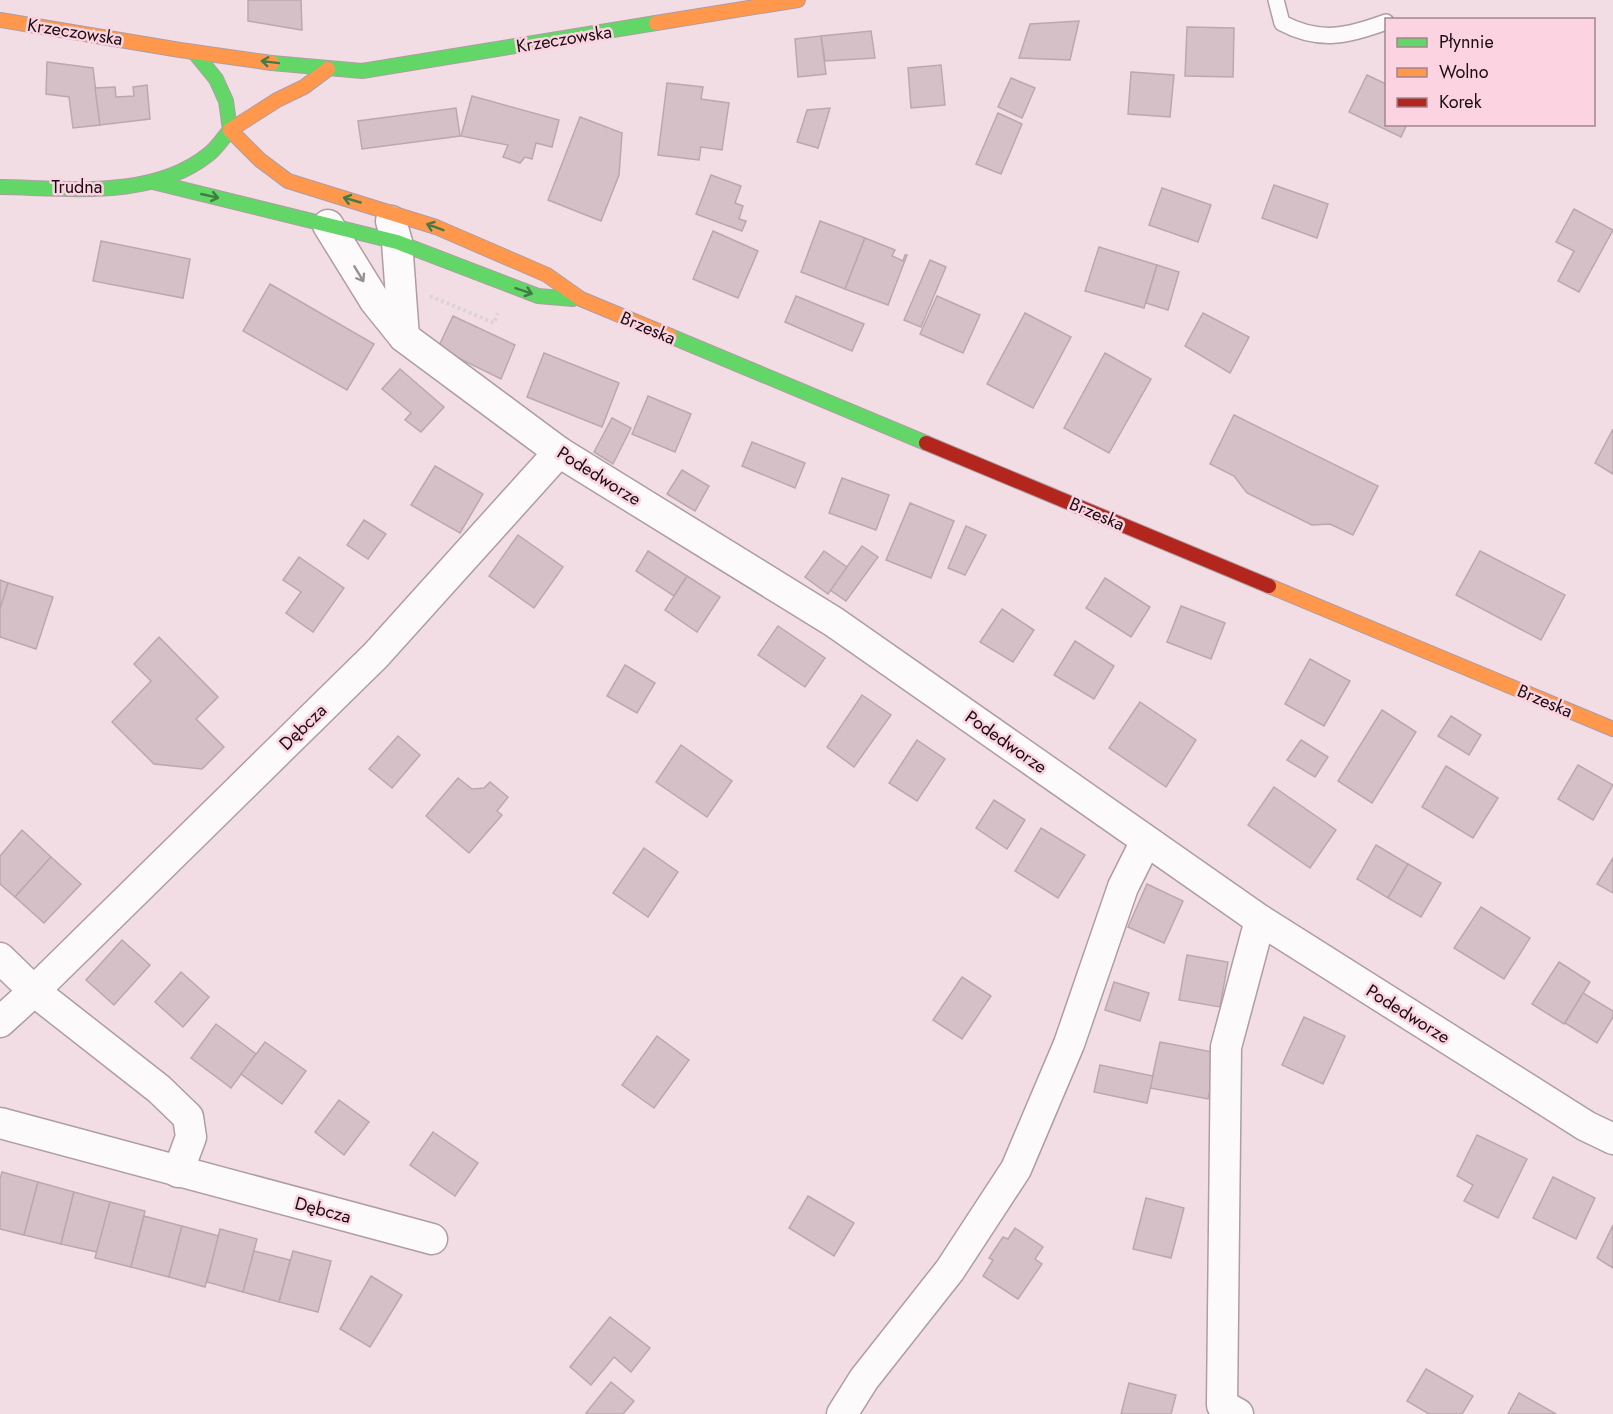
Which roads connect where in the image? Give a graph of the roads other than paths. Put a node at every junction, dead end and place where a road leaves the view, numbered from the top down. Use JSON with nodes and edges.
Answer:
{"nodes":[{"id":1,"x":798,"y":0,"type":"edge"},
{"id":2,"x":1276,"y":0,"type":"edge"},
{"id":3,"x":0,"y":20,"type":"edge"},
{"id":4,"x":1385,"y":22,"type":"edge"},
{"id":5,"x":194,"y":52,"type":"junction"},
{"id":6,"x":328,"y":69,"type":"junction"},
{"id":7,"x":230,"y":130,"type":"junction"},
{"id":8,"x":153,"y":182,"type":"junction"},
{"id":9,"x":0,"y":187,"type":"edge"},
{"id":10,"x":388,"y":211,"type":"junction"},
{"id":11,"x":328,"y":225,"type":"junction"},
{"id":12,"x":397,"y":242,"type":"junction"},
{"id":13,"x":580,"y":299,"type":"junction"},
{"id":14,"x":404,"y":337,"type":"junction"},
{"id":15,"x":559,"y":452,"type":"junction"},
{"id":16,"x":1613,"y":729,"type":"edge"},
{"id":17,"x":1146,"y":841,"type":"junction"},
{"id":18,"x":1260,"y":920,"type":"junction"},
{"id":19,"x":0,"y":958,"type":"edge"},
{"id":20,"x":34,"y":991,"type":"junction"},
{"id":21,"x":0,"y":1022,"type":"edge"},
{"id":22,"x":0,"y":1123,"type":"edge"},
{"id":23,"x":1613,"y":1138,"type":"edge"},
{"id":24,"x":178,"y":1172,"type":"junction"},
{"id":25,"x":432,"y":1239,"type":"dead end"},
{"id":26,"x":842,"y":1414,"type":"edge"},
{"id":27,"x":1238,"y":1414,"type":"edge"}],
"edges":[{"from":1,"to":6,"type":"main road","name":"Krzeczowska"},
{"from":2,"to":4,"type":"lane"},
{"from":3,"to":5,"type":"main road","name":"Krzeczowska"},
{"from":6,"to":5,"type":"main road","name":"Krzeczowska","one_way":true},
{"from":5,"to":7,"type":"main road"},
{"from":6,"to":7,"type":"main road"},
{"from":7,"to":8,"type":"main road"},
{"from":10,"to":7,"type":"main road","name":"Brzeska","one_way":true},
{"from":8,"to":9,"type":"main road","name":"Trudna"},
{"from":8,"to":11,"type":"main road","name":"Brzeska","one_way":true},
{"from":10,"to":12,"type":"street"},
{"from":13,"to":10,"type":"main road","name":"Brzeska","one_way":true},
{"from":11,"to":12,"type":"main road","name":"Brzeska"},
{"from":11,"to":14,"type":"street","name":"Podedworze","one_way":true},
{"from":12,"to":13,"type":"main road","name":"Brzeska","one_way":true},
{"from":12,"to":14,"type":"street"},
{"from":13,"to":16,"type":"main road","name":"Brzeska"},
{"from":14,"to":15,"type":"street","name":"Podedworze"},
{"from":15,"to":17,"type":"street","name":"Podedworze"},
{"from":15,"to":20,"type":"street","name":"Dębcza"},
{"from":17,"to":18,"type":"street","name":"Podedworze"},
{"from":17,"to":26,"type":"street"},
{"from":18,"to":23,"type":"street","name":"Podedworze"},
{"from":18,"to":27,"type":"street"},
{"from":19,"to":20,"type":"street"},
{"from":20,"to":21,"type":"street","name":"Dębcza"},
{"from":20,"to":24,"type":"street"},
{"from":22,"to":24,"type":"street","name":"Dębcza"},
{"from":24,"to":25,"type":"street","name":"Dębcza"}]}
